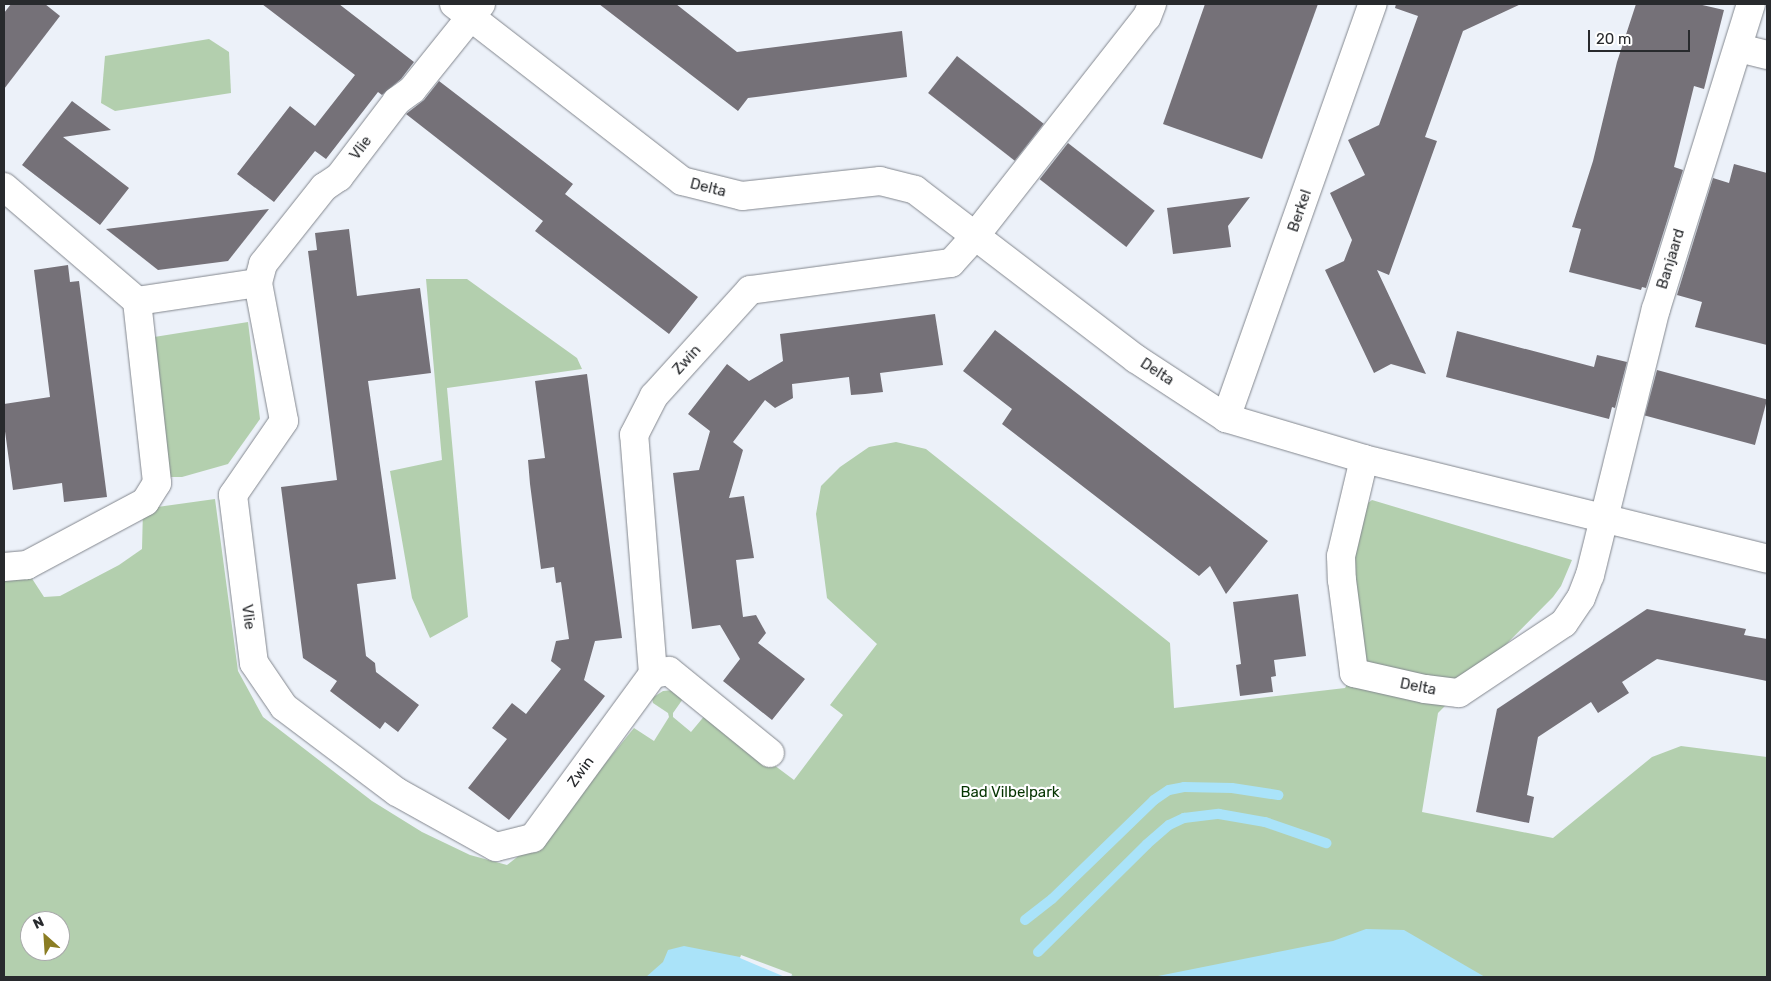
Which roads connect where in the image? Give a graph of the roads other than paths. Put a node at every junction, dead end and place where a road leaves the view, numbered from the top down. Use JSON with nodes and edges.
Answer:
{"nodes":[{"id":1,"x":1152,"y":4,"type":"edge"},
{"id":2,"x":1373,"y":4,"type":"edge"},
{"id":3,"x":1751,"y":4,"type":"edge"},
{"id":4,"x":469,"y":8,"type":"edge"},
{"id":5,"x":1739,"y":48,"type":"junction"},
{"id":6,"x":1767,"y":56,"type":"edge"},
{"id":7,"x":4,"y":188,"type":"edge"},
{"id":8,"x":975,"y":236,"type":"junction"},
{"id":9,"x":258,"y":283,"type":"junction"},
{"id":10,"x":137,"y":301,"type":"junction"},
{"id":11,"x":1226,"y":418,"type":"junction"},
{"id":12,"x":1364,"y":459,"type":"junction"},
{"id":13,"x":1603,"y":517,"type":"junction"},
{"id":14,"x":1767,"y":559,"type":"edge"},
{"id":15,"x":4,"y":567,"type":"edge"},
{"id":16,"x":652,"y":674,"type":"junction"},
{"id":17,"x":770,"y":753,"type":"dead end"},
{"id":18,"x":496,"y":847,"type":"joint"}],
"edges":[{"from":1,"to":8,"type":"street"},
{"from":2,"to":11,"type":"street","name":"Berkel"},
{"from":3,"to":5,"type":"street","name":"Banjaard"},
{"from":4,"to":8,"type":"street","name":"Delta"},
{"from":4,"to":9,"type":"street","name":"Vlie"},
{"from":5,"to":6,"type":"street"},
{"from":5,"to":13,"type":"street","name":"Banjaard"},
{"from":7,"to":10,"type":"street"},
{"from":8,"to":11,"type":"street","name":"Delta"},
{"from":8,"to":16,"type":"street","name":"Zwin"},
{"from":9,"to":10,"type":"street"},
{"from":9,"to":18,"type":"street","name":"Vlie"},
{"from":10,"to":15,"type":"street"},
{"from":11,"to":12,"type":"street","name":"Delta"},
{"from":12,"to":13,"type":"street","name":"Delta"},
{"from":12,"to":13,"type":"street","name":"Delta"},
{"from":13,"to":14,"type":"street","name":"Delta"},
{"from":16,"to":17,"type":"street"},
{"from":16,"to":18,"type":"street","name":"Zwin"}]}
